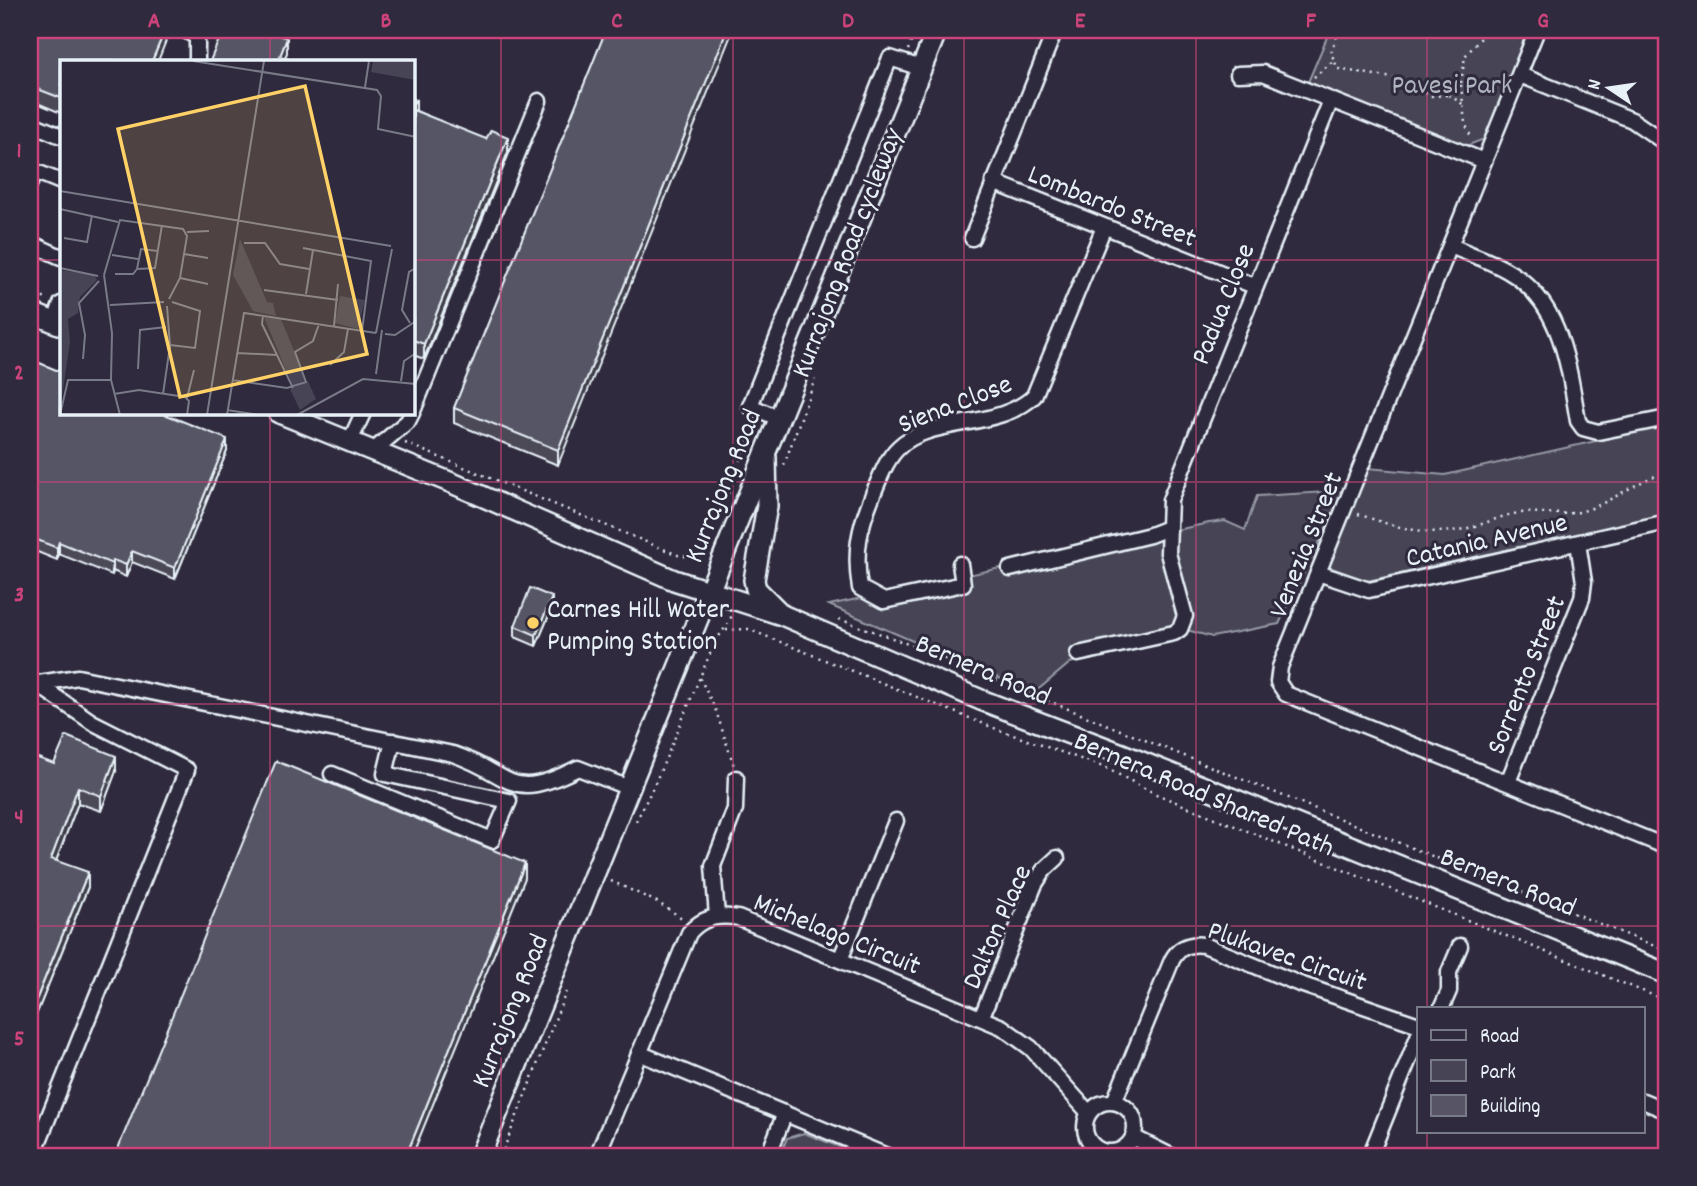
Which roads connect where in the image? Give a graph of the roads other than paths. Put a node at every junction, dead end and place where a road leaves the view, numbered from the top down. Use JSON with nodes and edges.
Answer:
{"nodes":[{"id":1,"x":937,"y":30,"type":"edge"},
{"id":2,"x":1055,"y":30,"type":"edge"},
{"id":3,"x":1537,"y":30,"type":"edge"},
{"id":4,"x":197,"y":32,"type":"edge"},
{"id":5,"x":198,"y":60,"type":"edge"},
{"id":6,"x":921,"y":68,"type":"junction"},
{"id":7,"x":1238,"y":74,"type":"dead end"},
{"id":8,"x":1520,"y":75,"type":"junction"},
{"id":9,"x":1331,"y":100,"type":"junction"},
{"id":10,"x":539,"y":101,"type":"dead end"},
{"id":11,"x":30,"y":123,"type":"edge"},
{"id":12,"x":60,"y":136,"type":"edge"},
{"id":13,"x":1667,"y":144,"type":"edge"},
{"id":14,"x":1484,"y":161,"type":"junction"},
{"id":15,"x":60,"y":182,"type":"edge"},
{"id":16,"x":993,"y":182,"type":"junction"},
{"id":17,"x":30,"y":183,"type":"edge"},
{"id":18,"x":1104,"y":227,"type":"junction"},
{"id":19,"x":972,"y":238,"type":"dead end"},
{"id":20,"x":30,"y":243,"type":"edge"},
{"id":21,"x":1451,"y":246,"type":"junction"},
{"id":22,"x":60,"y":257,"type":"edge"},
{"id":23,"x":1254,"y":286,"type":"junction"},
{"id":24,"x":30,"y":312,"type":"edge"},
{"id":25,"x":60,"y":314,"type":"edge"},
{"id":26,"x":415,"y":407,"type":"edge"},
{"id":27,"x":284,"y":415,"type":"edge"},
{"id":28,"x":362,"y":415,"type":"edge"},
{"id":29,"x":411,"y":415,"type":"edge"},
{"id":30,"x":778,"y":418,"type":"junction"},
{"id":31,"x":1667,"y":418,"type":"edge"},
{"id":32,"x":350,"y":442,"type":"junction"},
{"id":33,"x":766,"y":447,"type":"junction"},
{"id":34,"x":373,"y":452,"type":"junction"},
{"id":35,"x":1667,"y":522,"type":"edge"},
{"id":36,"x":1168,"y":528,"type":"junction"},
{"id":37,"x":1578,"y":542,"type":"junction"},
{"id":38,"x":960,"y":564,"type":"dead end"},
{"id":39,"x":1010,"y":569,"type":"dead end"},
{"id":40,"x":1318,"y":573,"type":"junction"},
{"id":41,"x":708,"y":592,"type":"junction"},
{"id":42,"x":782,"y":615,"type":"junction"},
{"id":43,"x":1078,"y":654,"type":"dead end"},
{"id":44,"x":34,"y":682,"type":"edge"},
{"id":45,"x":393,"y":741,"type":"junction"},
{"id":46,"x":332,"y":774,"type":"dead end"},
{"id":47,"x":736,"y":778,"type":"road end"},
{"id":48,"x":1508,"y":782,"type":"junction"},
{"id":49,"x":629,"y":788,"type":"junction"},
{"id":50,"x":896,"y":821,"type":"dead end"},
{"id":51,"x":1667,"y":845,"type":"edge"},
{"id":52,"x":1057,"y":858,"type":"dead end"},
{"id":53,"x":717,"y":916,"type":"junction"},
{"id":54,"x":1460,"y":946,"type":"dead end"},
{"id":55,"x":840,"y":960,"type":"junction"},
{"id":56,"x":1667,"y":974,"type":"edge"},
{"id":57,"x":1442,"y":1007,"type":"edge"},
{"id":58,"x":982,"y":1016,"type":"junction"},
{"id":59,"x":1417,"y":1025,"type":"edge"},
{"id":60,"x":1417,"y":1039,"type":"edge"},
{"id":61,"x":639,"y":1053,"type":"junction"},
{"id":62,"x":1644,"y":1101,"type":"edge"},
{"id":63,"x":1114,"y":1102,"type":"junction"},
{"id":64,"x":1667,"y":1111,"type":"edge"},
{"id":65,"x":785,"y":1113,"type":"junction"},
{"id":66,"x":1089,"y":1113,"type":"junction"},
{"id":67,"x":1133,"y":1137,"type":"junction"},
{"id":68,"x":1100,"y":1154,"type":"edge"},
{"id":69,"x":33,"y":1156,"type":"edge"},
{"id":70,"x":480,"y":1156,"type":"edge"},
{"id":71,"x":597,"y":1156,"type":"edge"},
{"id":72,"x":768,"y":1156,"type":"edge"},
{"id":73,"x":887,"y":1156,"type":"edge"},
{"id":74,"x":1171,"y":1156,"type":"edge"},
{"id":75,"x":1370,"y":1156,"type":"edge"}],
"edges":[{"from":1,"to":6,"type":"main road","name":"Kurrajong Road"},
{"from":2,"to":16,"type":"street"},
{"from":3,"to":8,"type":"street","name":"Venezia Street"},
{"from":4,"to":5,"type":"street"},
{"from":6,"to":30,"type":"main road","name":"Kurrajong Road"},
{"from":6,"to":30,"type":"street"},
{"from":7,"to":9,"type":"street"},
{"from":8,"to":13,"type":"street"},
{"from":8,"to":14,"type":"street","name":"Venezia Street"},
{"from":9,"to":14,"type":"street"},
{"from":9,"to":23,"type":"street","name":"Padua Close"},
{"from":10,"to":26,"type":"street"},
{"from":11,"to":12,"type":"street"},
{"from":14,"to":21,"type":"street","name":"Venezia Street"},
{"from":15,"to":17,"type":"street"},
{"from":16,"to":18,"type":"street","name":"Lombardo Street"},
{"from":16,"to":19,"type":"street"},
{"from":18,"to":23,"type":"street","name":"Lombardo Street"},
{"from":18,"to":38,"type":"street","name":"Siena Close"},
{"from":20,"to":22,"type":"street"},
{"from":21,"to":31,"type":"street"},
{"from":21,"to":40,"type":"street","name":"Venezia Street"},
{"from":23,"to":36,"type":"street","name":"Padua Close"},
{"from":24,"to":25,"type":"main road"},
{"from":27,"to":32,"type":"main road","name":"Bernera Road"},
{"from":28,"to":32,"type":"street"},
{"from":29,"to":34,"type":"street"},
{"from":30,"to":33,"type":"main road","name":"Kurrajong Road"},
{"from":32,"to":34,"type":"main road","name":"Bernera Road"},
{"from":33,"to":41,"type":"main road","name":"Kurrajong Road"},
{"from":33,"to":42,"type":"main road"},
{"from":34,"to":41,"type":"main road","name":"Bernera Road"},
{"from":35,"to":37,"type":"street","name":"Catania Avenue"},
{"from":36,"to":39,"type":"street"},
{"from":36,"to":43,"type":"street","name":"Padua Close"},
{"from":37,"to":40,"type":"street","name":"Catania Avenue"},
{"from":37,"to":48,"type":"street","name":"Sorrento Street"},
{"from":40,"to":48,"type":"street","name":"Venezia Street"},
{"from":41,"to":42,"type":"main road","name":"Bernera Road"},
{"from":41,"to":49,"type":"main road","name":"Kurrajong Road"},
{"from":42,"to":56,"type":"main road","name":"Bernera Road"},
{"from":44,"to":45,"type":"street"},
{"from":44,"to":69,"type":"street"},
{"from":45,"to":46,"type":"street"},
{"from":45,"to":49,"type":"street"},
{"from":47,"to":53,"type":"street"},
{"from":48,"to":51,"type":"street","name":"Venezia Street"},
{"from":49,"to":70,"type":"main road","name":"Kurrajong Road"},
{"from":50,"to":55,"type":"street"},
{"from":52,"to":58,"type":"street","name":"Dalton Place"},
{"from":53,"to":55,"type":"street","name":"Michelago Circuit"},
{"from":53,"to":61,"type":"street","name":"Michelago Circuit"},
{"from":54,"to":57,"type":"street"},
{"from":55,"to":58,"type":"street","name":"Michelago Circuit"},
{"from":58,"to":66,"type":"street","name":"Michelago Circuit"},
{"from":59,"to":63,"type":"street","name":"Plukavec Circuit"},
{"from":60,"to":75,"type":"street"},
{"from":61,"to":65,"type":"street"},
{"from":61,"to":71,"type":"street"},
{"from":62,"to":64,"type":"street"},
{"from":63,"to":66,"type":"street"},
{"from":63,"to":67,"type":"street"},
{"from":65,"to":72,"type":"street"},
{"from":65,"to":73,"type":"street"},
{"from":66,"to":68,"type":"street"},
{"from":67,"to":68,"type":"street"},
{"from":67,"to":74,"type":"street"}]}
